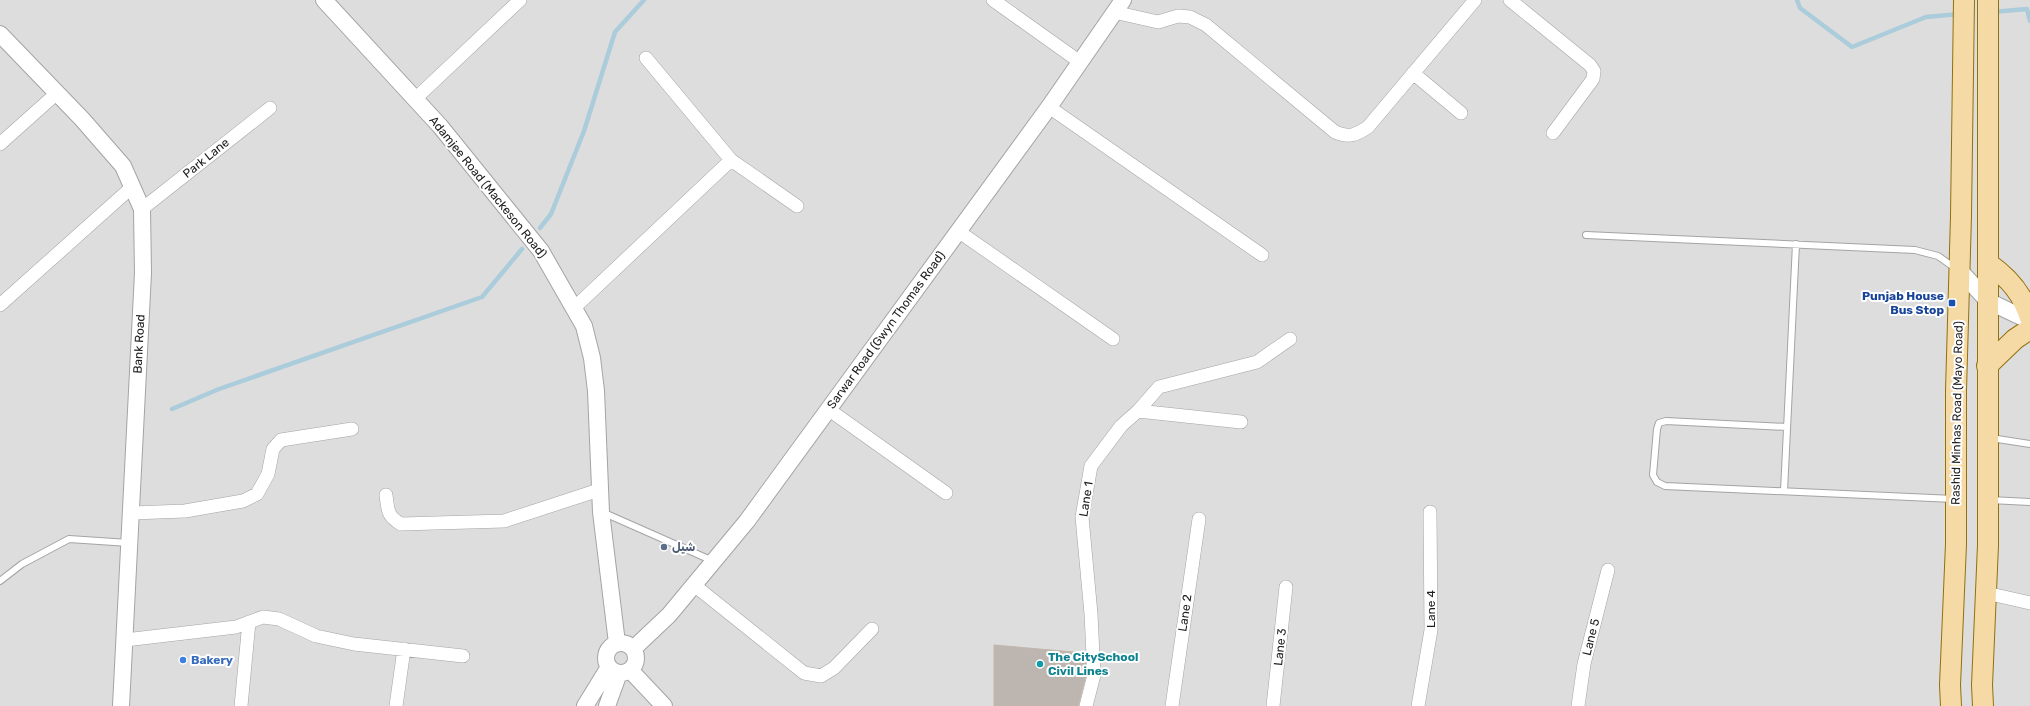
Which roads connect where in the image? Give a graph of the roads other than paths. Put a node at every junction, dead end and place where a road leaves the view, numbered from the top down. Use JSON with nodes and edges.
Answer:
{"nodes":[{"id":1,"x":324,"y":0,"type":"edge"},
{"id":2,"x":520,"y":0,"type":"edge"},
{"id":3,"x":994,"y":0,"type":"edge"},
{"id":4,"x":1475,"y":0,"type":"edge"},
{"id":5,"x":1510,"y":0,"type":"edge"},
{"id":6,"x":1964,"y":0,"type":"edge"},
{"id":7,"x":1988,"y":0,"type":"edge"},
{"id":8,"x":1119,"y":6,"type":"edge"},
{"id":9,"x":0,"y":34,"type":"edge"},
{"id":10,"x":646,"y":58,"type":"dead end"},
{"id":11,"x":1080,"y":62,"type":"junction"},
{"id":12,"x":1413,"y":73,"type":"junction"},
{"id":13,"x":57,"y":93,"type":"junction"},
{"id":14,"x":415,"y":99,"type":"junction"},
{"id":15,"x":1048,"y":107,"type":"junction"},
{"id":16,"x":270,"y":108,"type":"dead end"},
{"id":17,"x":1461,"y":113,"type":"dead end"},
{"id":18,"x":1553,"y":133,"type":"dead end"},
{"id":19,"x":0,"y":144,"type":"edge"},
{"id":20,"x":731,"y":160,"type":"junction"},
{"id":21,"x":132,"y":187,"type":"junction"},
{"id":22,"x":797,"y":206,"type":"dead end"},
{"id":23,"x":142,"y":209,"type":"junction"},
{"id":24,"x":958,"y":231,"type":"junction"},
{"id":25,"x":1586,"y":235,"type":"dead end"},
{"id":26,"x":1796,"y":244,"type":"junction"},
{"id":27,"x":1262,"y":255,"type":"dead end"},
{"id":28,"x":1988,"y":264,"type":"junction"},
{"id":29,"x":1960,"y":271,"type":"junction"},
{"id":30,"x":1988,"y":301,"type":"junction"},
{"id":31,"x":0,"y":305,"type":"edge"},
{"id":32,"x":574,"y":308,"type":"junction"},
{"id":33,"x":2030,"y":318,"type":"edge"},
{"id":34,"x":2030,"y":321,"type":"edge"},
{"id":35,"x":2030,"y":328,"type":"edge"},
{"id":36,"x":1113,"y":339,"type":"dead end"},
{"id":37,"x":1290,"y":339,"type":"dead end"},
{"id":38,"x":1987,"y":366,"type":"junction"},
{"id":39,"x":828,"y":409,"type":"junction"},
{"id":40,"x":1138,"y":411,"type":"junction"},
{"id":41,"x":1241,"y":422,"type":"dead end"},
{"id":42,"x":1786,"y":427,"type":"junction"},
{"id":43,"x":352,"y":429,"type":"dead end"},
{"id":44,"x":1988,"y":437,"type":"junction"},
{"id":45,"x":2030,"y":444,"type":"edge"},
{"id":46,"x":599,"y":490,"type":"junction"},
{"id":47,"x":1784,"y":491,"type":"junction"},
{"id":48,"x":946,"y":493,"type":"dead end"},
{"id":49,"x":386,"y":495,"type":"dead end"},
{"id":50,"x":1956,"y":500,"type":"junction"},
{"id":51,"x":1988,"y":500,"type":"junction"},
{"id":52,"x":2030,"y":502,"type":"edge"},
{"id":53,"x":601,"y":512,"type":"junction"},
{"id":54,"x":1430,"y":512,"type":"dead end"},
{"id":55,"x":132,"y":513,"type":"junction"},
{"id":56,"x":1199,"y":519,"type":"dead end"},
{"id":57,"x":130,"y":543,"type":"junction"},
{"id":58,"x":715,"y":561,"type":"junction"},
{"id":59,"x":1608,"y":570,"type":"dead end"},
{"id":60,"x":0,"y":581,"type":"edge"},
{"id":61,"x":694,"y":585,"type":"junction"},
{"id":62,"x":1286,"y":587,"type":"dead end"},
{"id":63,"x":1986,"y":593,"type":"junction"},
{"id":64,"x":2030,"y":603,"type":"edge"},
{"id":65,"x":249,"y":622,"type":"junction"},
{"id":66,"x":872,"y":630,"type":"dead end"},
{"id":67,"x":125,"y":640,"type":"junction"},
{"id":68,"x":617,"y":643,"type":"junction"},
{"id":69,"x":404,"y":649,"type":"junction"},
{"id":70,"x":633,"y":649,"type":"junction"},
{"id":71,"x":463,"y":656,"type":"dead end"},
{"id":72,"x":619,"y":670,"type":"junction"},
{"id":73,"x":121,"y":706,"type":"edge"},
{"id":74,"x":241,"y":706,"type":"edge"},
{"id":75,"x":396,"y":706,"type":"edge"},
{"id":76,"x":585,"y":706,"type":"edge"},
{"id":77,"x":607,"y":706,"type":"edge"},
{"id":78,"x":664,"y":706,"type":"edge"},
{"id":79,"x":1086,"y":706,"type":"edge"},
{"id":80,"x":1172,"y":706,"type":"edge"},
{"id":81,"x":1273,"y":706,"type":"edge"},
{"id":82,"x":1418,"y":706,"type":"edge"},
{"id":83,"x":1578,"y":706,"type":"edge"},
{"id":84,"x":1951,"y":706,"type":"edge"},
{"id":85,"x":1984,"y":706,"type":"edge"}],
"edges":[{"from":1,"to":14,"type":"street","name":"Adamjee Road (Mackeson Road)"},
{"from":2,"to":14,"type":"street"},
{"from":3,"to":11,"type":"street"},
{"from":4,"to":12,"type":"street"},
{"from":5,"to":18,"type":"street"},
{"from":6,"to":29,"type":"main road","name":"Rashid Minhas Road (Mayo Road)"},
{"from":7,"to":28,"type":"main road"},
{"from":8,"to":11,"type":"street","name":"Sarwar Road (Gwyn Thomas Road)"},
{"from":8,"to":12,"type":"street"},
{"from":9,"to":13,"type":"street","name":"Bank Road"},
{"from":10,"to":20,"type":"street"},
{"from":11,"to":15,"type":"street","name":"Sarwar Road (Gwyn Thomas Road)"},
{"from":12,"to":17,"type":"street"},
{"from":13,"to":19,"type":"street"},
{"from":13,"to":21,"type":"street","name":"Bank Road"},
{"from":14,"to":32,"type":"street","name":"Adamjee Road (Mackeson Road)"},
{"from":15,"to":24,"type":"street","name":"Sarwar Road (Gwyn Thomas Road)"},
{"from":15,"to":27,"type":"street"},
{"from":16,"to":23,"type":"street","name":"Park Lane"},
{"from":20,"to":22,"type":"street"},
{"from":20,"to":32,"type":"street"},
{"from":21,"to":23,"type":"street","name":"Bank Road"},
{"from":21,"to":31,"type":"street"},
{"from":23,"to":55,"type":"street","name":"Bank Road"},
{"from":24,"to":36,"type":"street"},
{"from":24,"to":39,"type":"street","name":"Sarwar Road (Gwyn Thomas Road)"},
{"from":25,"to":26,"type":"lane"},
{"from":26,"to":29,"type":"lane"},
{"from":26,"to":42,"type":"lane"},
{"from":28,"to":30,"type":"main road"},
{"from":28,"to":33,"type":"main road"},
{"from":29,"to":30,"type":"street"},
{"from":29,"to":50,"type":"main road","name":"Rashid Minhas Road (Mayo Road)"},
{"from":30,"to":34,"type":"street"},
{"from":30,"to":38,"type":"main road"},
{"from":32,"to":46,"type":"street","name":"Adamjee Road (Mackeson Road)"},
{"from":35,"to":38,"type":"main road"},
{"from":37,"to":40,"type":"street","name":"Lane 1"},
{"from":38,"to":44,"type":"main road"},
{"from":39,"to":48,"type":"street"},
{"from":39,"to":58,"type":"street","name":"Sarwar Road (Gwyn Thomas Road)"},
{"from":40,"to":41,"type":"street"},
{"from":40,"to":79,"type":"street","name":"Lane 1"},
{"from":42,"to":47,"type":"lane"},
{"from":42,"to":47,"type":"lane"},
{"from":43,"to":55,"type":"street"},
{"from":44,"to":45,"type":"lane"},
{"from":44,"to":51,"type":"main road"},
{"from":46,"to":49,"type":"street"},
{"from":46,"to":53,"type":"street","name":"Adamjee Road (Mackeson Road)"},
{"from":47,"to":50,"type":"lane"},
{"from":50,"to":84,"type":"main road","name":"Rashid Minhas Road (Mayo Road)"},
{"from":51,"to":52,"type":"lane"},
{"from":51,"to":63,"type":"main road"},
{"from":53,"to":58,"type":"lane"},
{"from":53,"to":68,"type":"street","name":"Adamjee Road (Mackeson Road)"},
{"from":54,"to":82,"type":"street","name":"Lane 4"},
{"from":55,"to":57,"type":"street","name":"Bank Road"},
{"from":56,"to":80,"type":"street","name":"Lane 2"},
{"from":57,"to":60,"type":"lane"},
{"from":57,"to":67,"type":"street","name":"Bank Road"},
{"from":58,"to":61,"type":"street","name":"Sarwar Road (Gwyn Thomas Road)"},
{"from":59,"to":83,"type":"street","name":"Lane 5"},
{"from":61,"to":66,"type":"street"},
{"from":61,"to":70,"type":"street","name":"Sarwar Road (Gwyn Thomas Road)"},
{"from":62,"to":81,"type":"street","name":"Lane 3"},
{"from":63,"to":64,"type":"street"},
{"from":63,"to":85,"type":"main road"},
{"from":65,"to":67,"type":"street"},
{"from":65,"to":69,"type":"street"},
{"from":65,"to":74,"type":"street"},
{"from":67,"to":73,"type":"street","name":"Bank Road"},
{"from":68,"to":70,"type":"street"},
{"from":68,"to":72,"type":"street"},
{"from":69,"to":71,"type":"street"},
{"from":69,"to":75,"type":"street"},
{"from":70,"to":72,"type":"street"},
{"from":72,"to":76,"type":"street"},
{"from":72,"to":77,"type":"street"},
{"from":72,"to":78,"type":"street"}]}
